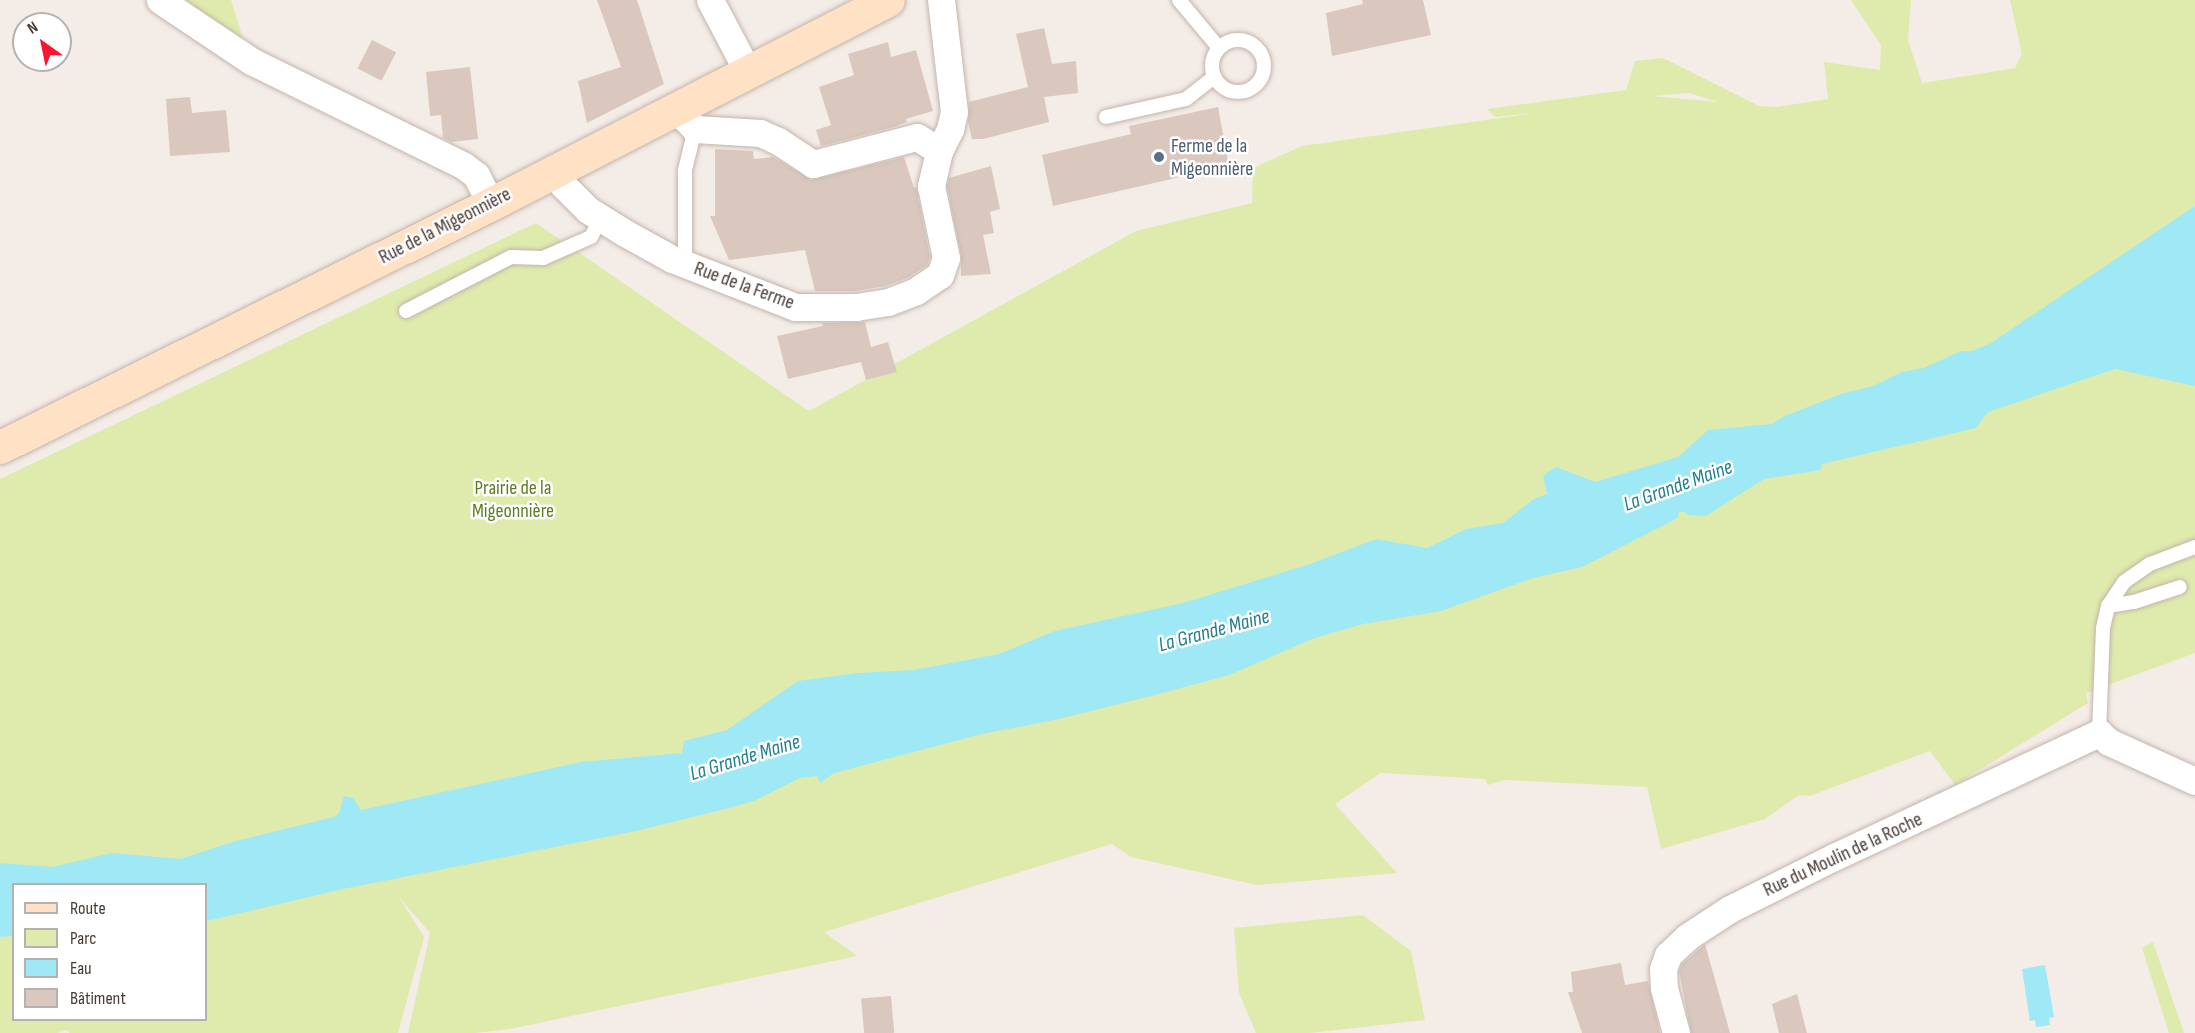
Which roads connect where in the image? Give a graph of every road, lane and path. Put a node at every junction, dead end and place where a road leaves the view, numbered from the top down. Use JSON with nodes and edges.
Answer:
{"nodes":[{"id":1,"x":160,"y":0,"type":"edge"},
{"id":2,"x":710,"y":0,"type":"edge"},
{"id":3,"x":888,"y":0,"type":"edge"},
{"id":4,"x":941,"y":0,"type":"edge"},
{"id":5,"x":1179,"y":0,"type":"edge"},
{"id":6,"x":1219,"y":48,"type":"junction"},
{"id":7,"x":748,"y":72,"type":"junction"},
{"id":8,"x":1214,"y":77,"type":"junction"},
{"id":9,"x":1106,"y":117,"type":"dead end"},
{"id":10,"x":686,"y":119,"type":"junction"},
{"id":11,"x":939,"y":151,"type":"junction"},
{"id":12,"x":554,"y":171,"type":"junction"},
{"id":13,"x":491,"y":204,"type":"junction"},
{"id":14,"x":601,"y":218,"type":"junction"},
{"id":15,"x":685,"y":264,"type":"junction"},
{"id":16,"x":406,"y":311,"type":"dead end"},
{"id":17,"x":0,"y":447,"type":"edge"},
{"id":18,"x":2195,"y":548,"type":"edge"},
{"id":19,"x":2180,"y":588,"type":"dead end"},
{"id":20,"x":2108,"y":606,"type":"junction"},
{"id":21,"x":2099,"y":734,"type":"junction"},
{"id":22,"x":2195,"y":781,"type":"edge"},
{"id":23,"x":1676,"y":1033,"type":"edge"}],
"edges":[{"from":1,"to":13,"type":"street"},
{"from":2,"to":7,"type":"street"},
{"from":3,"to":7,"type":"street","name":"Rue de la Migeonnière"},
{"from":4,"to":11,"type":"street","name":"Rue de la Ferme"},
{"from":5,"to":6,"type":"lane"},
{"from":6,"to":8,"type":"lane"},
{"from":6,"to":8,"type":"lane"},
{"from":7,"to":10,"type":"street","name":"Rue de la Migeonnière"},
{"from":8,"to":9,"type":"lane"},
{"from":10,"to":11,"type":"street"},
{"from":10,"to":12,"type":"street","name":"Rue de la Migeonnière"},
{"from":10,"to":15,"type":"lane"},
{"from":11,"to":15,"type":"street","name":"Rue de la Ferme"},
{"from":12,"to":13,"type":"street","name":"Rue de la Migeonnière"},
{"from":12,"to":14,"type":"street","name":"Rue de la Ferme"},
{"from":13,"to":17,"type":"street","name":"Rue de la Migeonnière"},
{"from":14,"to":15,"type":"street","name":"Rue de la Ferme"},
{"from":14,"to":16,"type":"lane"},
{"from":18,"to":20,"type":"lane"},
{"from":19,"to":20,"type":"lane"},
{"from":20,"to":21,"type":"lane"},
{"from":21,"to":22,"type":"street"},
{"from":21,"to":23,"type":"street","name":"Rue du Moulin de la Roche"}]}
